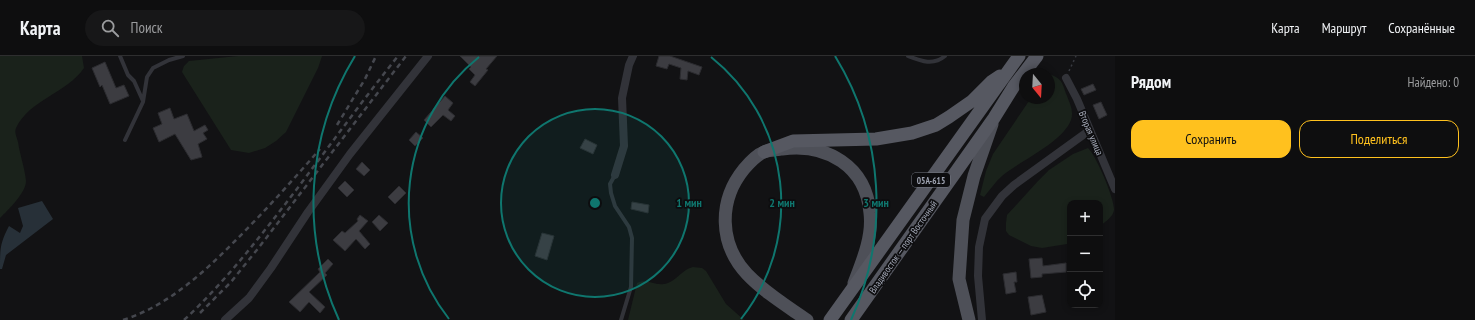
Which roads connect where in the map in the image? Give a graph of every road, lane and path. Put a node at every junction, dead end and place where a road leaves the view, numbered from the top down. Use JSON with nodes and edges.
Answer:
{"nodes":[{"id":1,"x":120,"y":56,"type":"edge"},
{"id":2,"x":183,"y":56,"type":"edge"},
{"id":3,"x":428,"y":56,"type":"edge"},
{"id":4,"x":633,"y":56,"type":"edge"},
{"id":5,"x":908,"y":56,"type":"edge"},
{"id":6,"x":946,"y":56,"type":"edge"},
{"id":7,"x":1037,"y":56,"type":"edge"},
{"id":8,"x":1076,"y":56,"type":"edge"},
{"id":9,"x":1016,"y":61,"type":"edge"},
{"id":10,"x":1066,"y":78,"type":"joint"},
{"id":11,"x":143,"y":102,"type":"junction"},
{"id":12,"x":994,"y":118,"type":"junction"},
{"id":13,"x":1090,"y":130,"type":"junction"},
{"id":14,"x":125,"y":140,"type":"dead end"},
{"id":15,"x":764,"y":152,"type":"junction"},
{"id":16,"x":615,"y":175,"type":"joint"},
{"id":17,"x":1115,"y":189,"type":"edge"},
{"id":18,"x":850,"y":294,"type":"junction"},
{"id":19,"x":225,"y":320,"type":"edge"},
{"id":20,"x":621,"y":320,"type":"edge"},
{"id":21,"x":807,"y":320,"type":"edge"},
{"id":22,"x":830,"y":320,"type":"edge"},
{"id":23,"x":851,"y":320,"type":"edge"},
{"id":24,"x":969,"y":320,"type":"edge"},
{"id":25,"x":982,"y":320,"type":"edge"}],
"edges":[{"from":1,"to":11,"type":"lane"},
{"from":2,"to":11,"type":"lane"},
{"from":3,"to":19,"type":"street"},
{"from":4,"to":16,"type":"street"},
{"from":5,"to":6,"type":"lane"},
{"from":7,"to":12,"type":"highway","name":"Владивосток — порт Восточный","number":"05А-615"},
{"from":8,"to":10,"type":"path"},
{"from":9,"to":15,"type":"highway"},
{"from":9,"to":18,"type":"highway","name":"Владивосток — порт Восточный","number":"05А-615"},
{"from":10,"to":13,"type":"street","name":"Вторая улица"},
{"from":11,"to":14,"type":"lane"},
{"from":12,"to":23,"type":"highway","name":"Владивосток — порт Восточный","number":"05А-615"},
{"from":12,"to":24,"type":"main road"},
{"from":13,"to":17,"type":"street","name":"Вторая улица"},
{"from":13,"to":25,"type":"street"},
{"from":15,"to":18,"type":"main road"},
{"from":15,"to":21,"type":"main road"},
{"from":16,"to":20,"type":"lane"},
{"from":18,"to":22,"type":"highway","name":"Владивосток — порт Восточный","number":"05А-615"}]}
